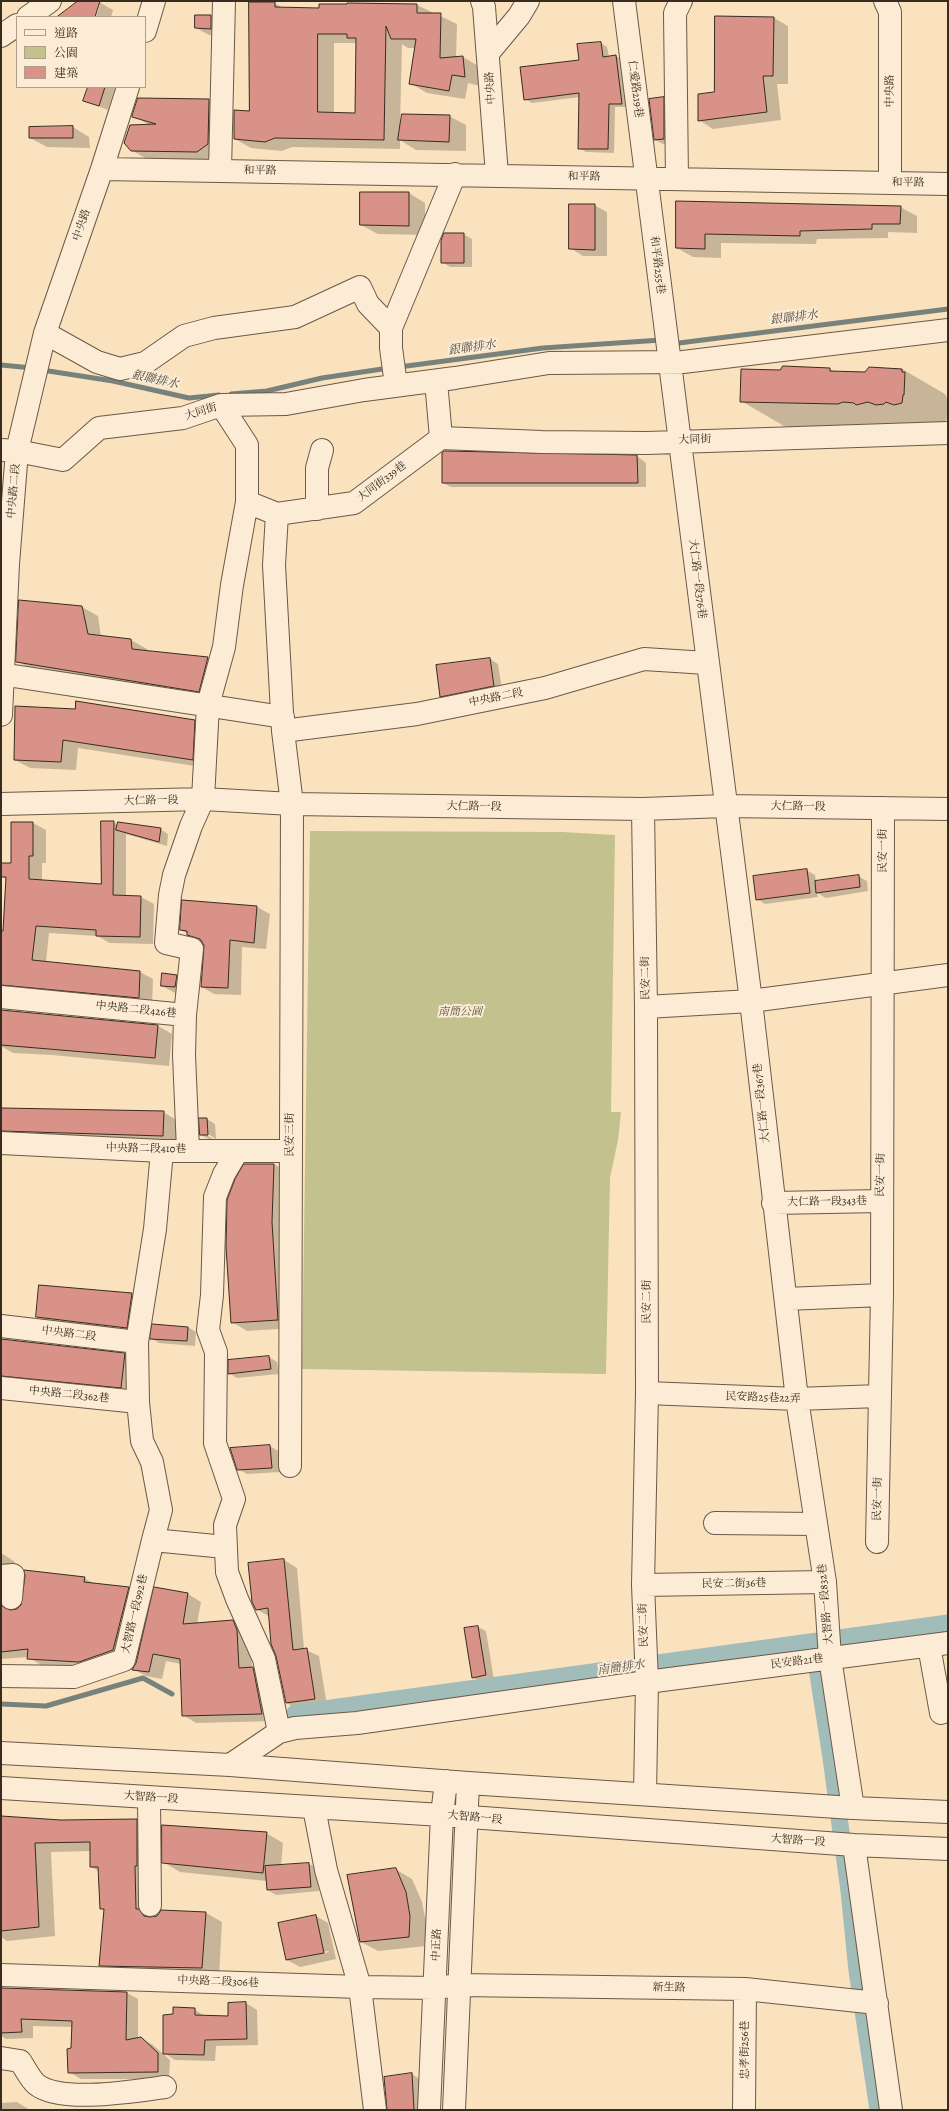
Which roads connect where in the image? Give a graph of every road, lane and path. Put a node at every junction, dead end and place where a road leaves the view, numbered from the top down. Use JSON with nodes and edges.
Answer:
{"nodes":[{"id":1,"x":50,"y":1,"type":"edge"},
{"id":2,"x":154,"y":1,"type":"edge"},
{"id":3,"x":224,"y":1,"type":"edge"},
{"id":4,"x":482,"y":1,"type":"edge"},
{"id":5,"x":528,"y":1,"type":"edge"},
{"id":6,"x":624,"y":1,"type":"edge"},
{"id":7,"x":681,"y":1,"type":"edge"},
{"id":8,"x":885,"y":1,"type":"edge"},
{"id":9,"x":29,"y":16,"type":"edge"},
{"id":10,"x":16,"y":26,"type":"edge"},
{"id":11,"x":146,"y":28,"type":"edge"},
{"id":12,"x":1,"y":36,"type":"edge"},
{"id":13,"x":488,"y":52,"type":"junction"},
{"id":14,"x":128,"y":88,"type":"edge"},
{"id":15,"x":102,"y":169,"type":"junction"},
{"id":16,"x":220,"y":171,"type":"junction"},
{"id":17,"x":455,"y":174,"type":"junction"},
{"id":18,"x":497,"y":175,"type":"junction"},
{"id":19,"x":646,"y":178,"type":"junction"},
{"id":20,"x":677,"y":179,"type":"junction"},
{"id":21,"x":890,"y":183,"type":"junction"},
{"id":22,"x":948,"y":184,"type":"edge"},
{"id":23,"x":948,"y":330,"type":"edge"},
{"id":24,"x":45,"y":333,"type":"junction"},
{"id":25,"x":391,"y":338,"type":"junction"},
{"id":26,"x":669,"y":358,"type":"junction"},
{"id":27,"x":35,"y":372,"type":"joint"},
{"id":28,"x":436,"y":381,"type":"junction"},
{"id":29,"x":396,"y":385,"type":"junction"},
{"id":30,"x":221,"y":405,"type":"junction"},
{"id":31,"x":948,"y":433,"type":"edge"},
{"id":32,"x":441,"y":438,"type":"junction"},
{"id":33,"x":680,"y":440,"type":"junction"},
{"id":34,"x":9,"y":450,"type":"edge"},
{"id":35,"x":322,"y":450,"type":"dead end"},
{"id":36,"x":247,"y":502,"type":"junction"},
{"id":37,"x":317,"y":508,"type":"junction"},
{"id":38,"x":277,"y":514,"type":"junction"},
{"id":39,"x":707,"y":663,"type":"junction"},
{"id":40,"x":2,"y":674,"type":"edge"},
{"id":41,"x":208,"y":705,"type":"junction"},
{"id":42,"x":1,"y":715,"type":"edge"},
{"id":43,"x":283,"y":724,"type":"junction"},
{"id":44,"x":202,"y":799,"type":"junction"},
{"id":45,"x":1,"y":804,"type":"edge"},
{"id":46,"x":292,"y":804,"type":"junction"},
{"id":47,"x":725,"y":806,"type":"junction"},
{"id":48,"x":883,"y":808,"type":"junction"},
{"id":49,"x":643,"y":809,"type":"junction"},
{"id":50,"x":948,"y":809,"type":"edge"},
{"id":51,"x":948,"y":975,"type":"edge"},
{"id":52,"x":884,"y":982,"type":"junction"},
{"id":53,"x":1,"y":997,"type":"edge"},
{"id":54,"x":751,"y":1001,"type":"junction"},
{"id":55,"x":646,"y":1007,"type":"junction"},
{"id":56,"x":185,"y":1015,"type":"junction"},
{"id":57,"x":1,"y":1143,"type":"edge"},
{"id":58,"x":188,"y":1150,"type":"junction"},
{"id":59,"x":162,"y":1151,"type":"junction"},
{"id":60,"x":290,"y":1151,"type":"junction"},
{"id":61,"x":237,"y":1152,"type":"junction"},
{"id":62,"x":881,"y":1201,"type":"junction"},
{"id":63,"x":774,"y":1203,"type":"junction"},
{"id":64,"x":882,"y":1295,"type":"junction"},
{"id":65,"x":786,"y":1299,"type":"junction"},
{"id":66,"x":1,"y":1326,"type":"edge"},
{"id":67,"x":137,"y":1342,"type":"junction"},
{"id":68,"x":1,"y":1388,"type":"edge"},
{"id":69,"x":647,"y":1393,"type":"junction"},
{"id":70,"x":879,"y":1396,"type":"junction"},
{"id":71,"x":797,"y":1399,"type":"junction"},
{"id":72,"x":138,"y":1402,"type":"junction"},
{"id":73,"x":290,"y":1466,"type":"dead end"},
{"id":74,"x":715,"y":1523,"type":"dead end"},
{"id":75,"x":816,"y":1524,"type":"junction"},
{"id":76,"x":153,"y":1540,"type":"junction"},
{"id":77,"x":877,"y":1542,"type":"dead end"},
{"id":78,"x":225,"y":1547,"type":"junction"},
{"id":79,"x":1,"y":1576,"type":"edge"},
{"id":80,"x":825,"y":1582,"type":"junction"},
{"id":81,"x":643,"y":1585,"type":"junction"},
{"id":82,"x":11,"y":1598,"type":"dead end"},
{"id":83,"x":938,"y":1644,"type":"edge"},
{"id":84,"x":830,"y":1658,"type":"junction"},
{"id":85,"x":1,"y":1676,"type":"edge"},
{"id":86,"x":647,"y":1682,"type":"junction"},
{"id":87,"x":941,"y":1713,"type":"dead end"},
{"id":88,"x":279,"y":1732,"type":"junction"},
{"id":89,"x":1,"y":1753,"type":"edge"},
{"id":90,"x":230,"y":1765,"type":"junction"},
{"id":91,"x":446,"y":1781,"type":"junction"},
{"id":92,"x":468,"y":1783,"type":"junction"},
{"id":93,"x":1,"y":1788,"type":"edge"},
{"id":94,"x":645,"y":1794,"type":"junction"},
{"id":95,"x":149,"y":1798,"type":"junction"},
{"id":96,"x":314,"y":1808,"type":"junction"},
{"id":97,"x":853,"y":1808,"type":"junction"},
{"id":98,"x":948,"y":1812,"type":"edge"},
{"id":99,"x":442,"y":1815,"type":"junction"},
{"id":100,"x":465,"y":1817,"type":"junction"},
{"id":101,"x":854,"y":1845,"type":"junction"},
{"id":102,"x":948,"y":1849,"type":"edge"},
{"id":103,"x":150,"y":1905,"type":"dead end"},
{"id":104,"x":1,"y":1974,"type":"edge"},
{"id":105,"x":460,"y":1985,"type":"junction"},
{"id":106,"x":360,"y":1987,"type":"junction"},
{"id":107,"x":435,"y":1988,"type":"junction"},
{"id":108,"x":745,"y":1990,"type":"junction"},
{"id":109,"x":877,"y":2003,"type":"junction"},
{"id":110,"x":1,"y":2058,"type":"edge"},
{"id":111,"x":165,"y":2087,"type":"dead end"},
{"id":112,"x":375,"y":2110,"type":"edge"},
{"id":113,"x":429,"y":2110,"type":"edge"},
{"id":114,"x":454,"y":2110,"type":"edge"},
{"id":115,"x":744,"y":2110,"type":"edge"},
{"id":116,"x":891,"y":2110,"type":"edge"}],
"edges":[{"from":1,"to":9,"type":"street"},
{"from":2,"to":11,"type":"street"},
{"from":3,"to":16,"type":"street"},
{"from":4,"to":13,"type":"street","name":"中央路"},
{"from":5,"to":13,"type":"street"},
{"from":6,"to":19,"type":"street","name":"仁愛路219巷"},
{"from":7,"to":20,"type":"street"},
{"from":8,"to":21,"type":"street","name":"中央路"},
{"from":10,"to":12,"type":"street"},
{"from":13,"to":18,"type":"street","name":"中央路"},
{"from":14,"to":15,"type":"street","name":"中央路"},
{"from":15,"to":16,"type":"street","name":"和平路"},
{"from":15,"to":24,"type":"street","name":"中央路"},
{"from":16,"to":17,"type":"street","name":"和平路"},
{"from":17,"to":18,"type":"street","name":"和平路"},
{"from":17,"to":25,"type":"street"},
{"from":18,"to":19,"type":"street","name":"和平路"},
{"from":19,"to":20,"type":"street","name":"和平路"},
{"from":19,"to":26,"type":"street","name":"和平路255巷"},
{"from":20,"to":21,"type":"street","name":"和平路"},
{"from":21,"to":22,"type":"street","name":"和平路"},
{"from":23,"to":26,"type":"street"},
{"from":24,"to":25,"type":"street"},
{"from":24,"to":27,"type":"street","name":"中央路"},
{"from":25,"to":29,"type":"street"},
{"from":26,"to":28,"type":"street","name":"大同街"},
{"from":26,"to":33,"type":"street","name":"大仁路一段376巷"},
{"from":27,"to":34,"type":"street","name":"中央路二段"},
{"from":28,"to":29,"type":"street","name":"大同街"},
{"from":28,"to":32,"type":"street"},
{"from":29,"to":30,"type":"street","name":"大同街"},
{"from":30,"to":34,"type":"street","name":"大同街"},
{"from":30,"to":36,"type":"street"},
{"from":31,"to":33,"type":"street","name":"大同街"},
{"from":32,"to":33,"type":"street","name":"大同街"},
{"from":32,"to":37,"type":"street","name":"大同街339巷"},
{"from":33,"to":39,"type":"street","name":"大仁路一段376巷"},
{"from":34,"to":40,"type":"street","name":"中央路二段"},
{"from":35,"to":37,"type":"street"},
{"from":36,"to":38,"type":"street"},
{"from":36,"to":41,"type":"street"},
{"from":37,"to":38,"type":"street","name":"大同街339巷"},
{"from":38,"to":43,"type":"street"},
{"from":39,"to":43,"type":"street","name":"中央路二段"},
{"from":39,"to":47,"type":"street","name":"大仁路一段376巷"},
{"from":40,"to":41,"type":"street","name":"中央路二段"},
{"from":40,"to":42,"type":"street","name":"中央路二段"},
{"from":41,"to":43,"type":"street","name":"中央路二段"},
{"from":41,"to":44,"type":"street"},
{"from":43,"to":46,"type":"street"},
{"from":44,"to":45,"type":"street","name":"大仁路一段"},
{"from":44,"to":46,"type":"street","name":"大仁路一段"},
{"from":44,"to":56,"type":"street"},
{"from":46,"to":49,"type":"street","name":"大仁路一段"},
{"from":46,"to":60,"type":"street","name":"民安三街"},
{"from":47,"to":48,"type":"street","name":"大仁路一段"},
{"from":47,"to":49,"type":"street","name":"大仁路一段"},
{"from":47,"to":54,"type":"street","name":"大仁路一段367巷"},
{"from":48,"to":50,"type":"street","name":"大仁路一段"},
{"from":48,"to":52,"type":"street","name":"民安一街"},
{"from":49,"to":55,"type":"street","name":"民安二街"},
{"from":51,"to":52,"type":"street"},
{"from":52,"to":54,"type":"street"},
{"from":52,"to":62,"type":"street","name":"民安一街"},
{"from":53,"to":56,"type":"street","name":"中央路二段426巷"},
{"from":54,"to":55,"type":"street"},
{"from":54,"to":63,"type":"street","name":"大仁路一段367巷"},
{"from":55,"to":69,"type":"street","name":"民安二街"},
{"from":56,"to":58,"type":"street","name":"中央路二段426巷"},
{"from":57,"to":59,"type":"street","name":"中央路二段410巷"},
{"from":58,"to":59,"type":"street","name":"中央路二段410巷"},
{"from":58,"to":61,"type":"street","name":"中央路二段410巷"},
{"from":59,"to":67,"type":"street"},
{"from":60,"to":61,"type":"street","name":"中央路二段410巷"},
{"from":60,"to":73,"type":"street","name":"民安三街"},
{"from":61,"to":78,"type":"street"},
{"from":62,"to":63,"type":"street","name":"大仁路一段343巷"},
{"from":62,"to":64,"type":"street","name":"民安一街"},
{"from":63,"to":65,"type":"street","name":"大仁路一段367巷"},
{"from":64,"to":65,"type":"street"},
{"from":64,"to":70,"type":"street","name":"民安一街"},
{"from":65,"to":71,"type":"street","name":"大仁路一段367巷"},
{"from":66,"to":67,"type":"street","name":"中央路二段"},
{"from":67,"to":72,"type":"street"},
{"from":68,"to":72,"type":"street","name":"中央路二段362巷"},
{"from":69,"to":71,"type":"street","name":"民安路25巷22弄"},
{"from":69,"to":81,"type":"street","name":"民安二街"},
{"from":70,"to":71,"type":"street","name":"民安路25巷22弄"},
{"from":70,"to":77,"type":"street","name":"民安一街"},
{"from":71,"to":75,"type":"street","name":"大智路一段832巷"},
{"from":72,"to":76,"type":"street"},
{"from":74,"to":75,"type":"street"},
{"from":75,"to":80,"type":"street","name":"大智路一段832巷"},
{"from":76,"to":78,"type":"street"},
{"from":76,"to":85,"type":"street","name":"大智路一段992巷"},
{"from":78,"to":88,"type":"street"},
{"from":79,"to":82,"type":"street"},
{"from":80,"to":81,"type":"street","name":"民安二街36巷"},
{"from":80,"to":84,"type":"street","name":"大智路一段832巷"},
{"from":81,"to":86,"type":"street","name":"民安二街"},
{"from":83,"to":84,"type":"street","name":"民安路21巷"},
{"from":83,"to":87,"type":"street"},
{"from":84,"to":86,"type":"street","name":"民安路21巷"},
{"from":84,"to":97,"type":"street","name":"大智路一段832巷"},
{"from":86,"to":88,"type":"street","name":"民安路21巷"},
{"from":86,"to":94,"type":"street","name":"民安二街"},
{"from":88,"to":90,"type":"street"},
{"from":89,"to":90,"type":"street"},
{"from":90,"to":91,"type":"street"},
{"from":91,"to":92,"type":"street"},
{"from":91,"to":99,"type":"street","name":"中正路"},
{"from":92,"to":94,"type":"street"},
{"from":92,"to":100,"type":"street"},
{"from":93,"to":95,"type":"street","name":"大智路一段"},
{"from":94,"to":97,"type":"street"},
{"from":95,"to":96,"type":"street","name":"大智路一段"},
{"from":95,"to":103,"type":"street"},
{"from":96,"to":99,"type":"street","name":"大智路一段"},
{"from":96,"to":106,"type":"street"},
{"from":97,"to":98,"type":"street"},
{"from":99,"to":100,"type":"street","name":"大智路一段"},
{"from":99,"to":107,"type":"street","name":"中正路"},
{"from":100,"to":101,"type":"street","name":"大智路一段"},
{"from":100,"to":105,"type":"street"},
{"from":101,"to":102,"type":"street","name":"大智路一段"},
{"from":101,"to":109,"type":"street"},
{"from":104,"to":106,"type":"street","name":"中央路二段306巷"},
{"from":105,"to":107,"type":"street","name":"新生路"},
{"from":105,"to":108,"type":"street","name":"新生路"},
{"from":105,"to":114,"type":"street"},
{"from":106,"to":107,"type":"street","name":"中央路二段306巷"},
{"from":106,"to":112,"type":"street"},
{"from":107,"to":113,"type":"street","name":"中正路"},
{"from":108,"to":109,"type":"street","name":"新生路"},
{"from":108,"to":115,"type":"street","name":"忠孝街256巷"},
{"from":109,"to":116,"type":"street"},
{"from":110,"to":111,"type":"street"}]}
